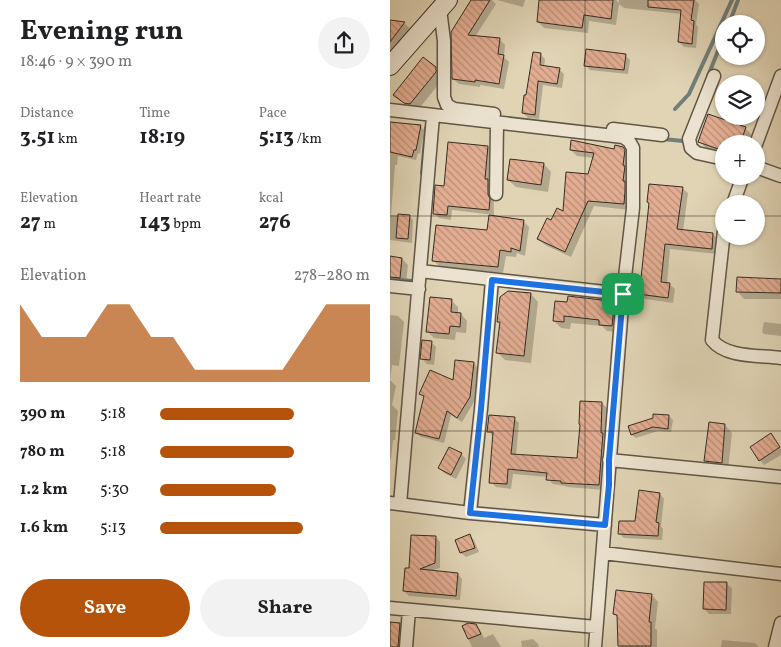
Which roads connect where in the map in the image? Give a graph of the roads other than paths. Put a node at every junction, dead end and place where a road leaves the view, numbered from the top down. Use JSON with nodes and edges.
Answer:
{"nodes":[{"id":1,"x":444,"y":5,"type":"edge"},
{"id":2,"x":390,"y":66,"type":"edge"},
{"id":3,"x":714,"y":76,"type":"dead end"},
{"id":4,"x":781,"y":76,"type":"edge"},
{"id":5,"x":390,"y":110,"type":"edge"},
{"id":6,"x":433,"y":116,"type":"junction"},
{"id":7,"x":497,"y":123,"type":"junction"},
{"id":8,"x":662,"y":135,"type":"dead end"},
{"id":9,"x":759,"y":135,"type":"edge"},
{"id":10,"x":715,"y":157,"type":"edge"},
{"id":11,"x":765,"y":170,"type":"edge"},
{"id":12,"x":781,"y":176,"type":"edge"},
{"id":13,"x":496,"y":194,"type":"dead end"},
{"id":14,"x":722,"y":245,"type":"edge"},
{"id":15,"x":420,"y":271,"type":"junction"},
{"id":16,"x":492,"y":280,"type":"junction"},
{"id":17,"x":390,"y":286,"type":"edge"},
{"id":18,"x":419,"y":289,"type":"junction"},
{"id":19,"x":623,"y":294,"type":"junction"},
{"id":20,"x":781,"y":358,"type":"edge"},
{"id":21,"x":609,"y":460,"type":"junction"},
{"id":22,"x":781,"y":477,"type":"edge"},
{"id":23,"x":395,"y":504,"type":"edge"},
{"id":24,"x":470,"y":513,"type":"junction"},
{"id":25,"x":605,"y":525,"type":"junction"},
{"id":26,"x":603,"y":553,"type":"junction"},
{"id":27,"x":781,"y":574,"type":"edge"},
{"id":28,"x":390,"y":608,"type":"edge"},
{"id":29,"x":409,"y":610,"type":"junction"},
{"id":30,"x":781,"y":623,"type":"edge"},
{"id":31,"x":596,"y":627,"type":"junction"},
{"id":32,"x":406,"y":647,"type":"edge"},
{"id":33,"x":595,"y":647,"type":"edge"},
{"id":34,"x":775,"y":647,"type":"edge"}],
"edges":[{"from":1,"to":2,"type":"main road"},
{"from":1,"to":8,"type":"street"},
{"from":3,"to":10,"type":"street"},
{"from":4,"to":9,"type":"street"},
{"from":5,"to":6,"type":"street"},
{"from":6,"to":7,"type":"street"},
{"from":6,"to":15,"type":"street"},
{"from":7,"to":13,"type":"street"},
{"from":7,"to":19,"type":"street"},
{"from":11,"to":12,"type":"street"},
{"from":14,"to":20,"type":"street"},
{"from":15,"to":16,"type":"street"},
{"from":15,"to":18,"type":"street"},
{"from":16,"to":19,"type":"street"},
{"from":16,"to":24,"type":"street"},
{"from":17,"to":18,"type":"street"},
{"from":18,"to":23,"type":"street"},
{"from":19,"to":21,"type":"street"},
{"from":21,"to":22,"type":"street"},
{"from":21,"to":25,"type":"street"},
{"from":23,"to":24,"type":"street"},
{"from":24,"to":25,"type":"street"},
{"from":25,"to":26,"type":"street"},
{"from":26,"to":27,"type":"street"},
{"from":26,"to":31,"type":"street"},
{"from":28,"to":29,"type":"street"},
{"from":29,"to":31,"type":"street"},
{"from":29,"to":32,"type":"street"},
{"from":30,"to":34,"type":"street"},
{"from":31,"to":33,"type":"street"}]}
